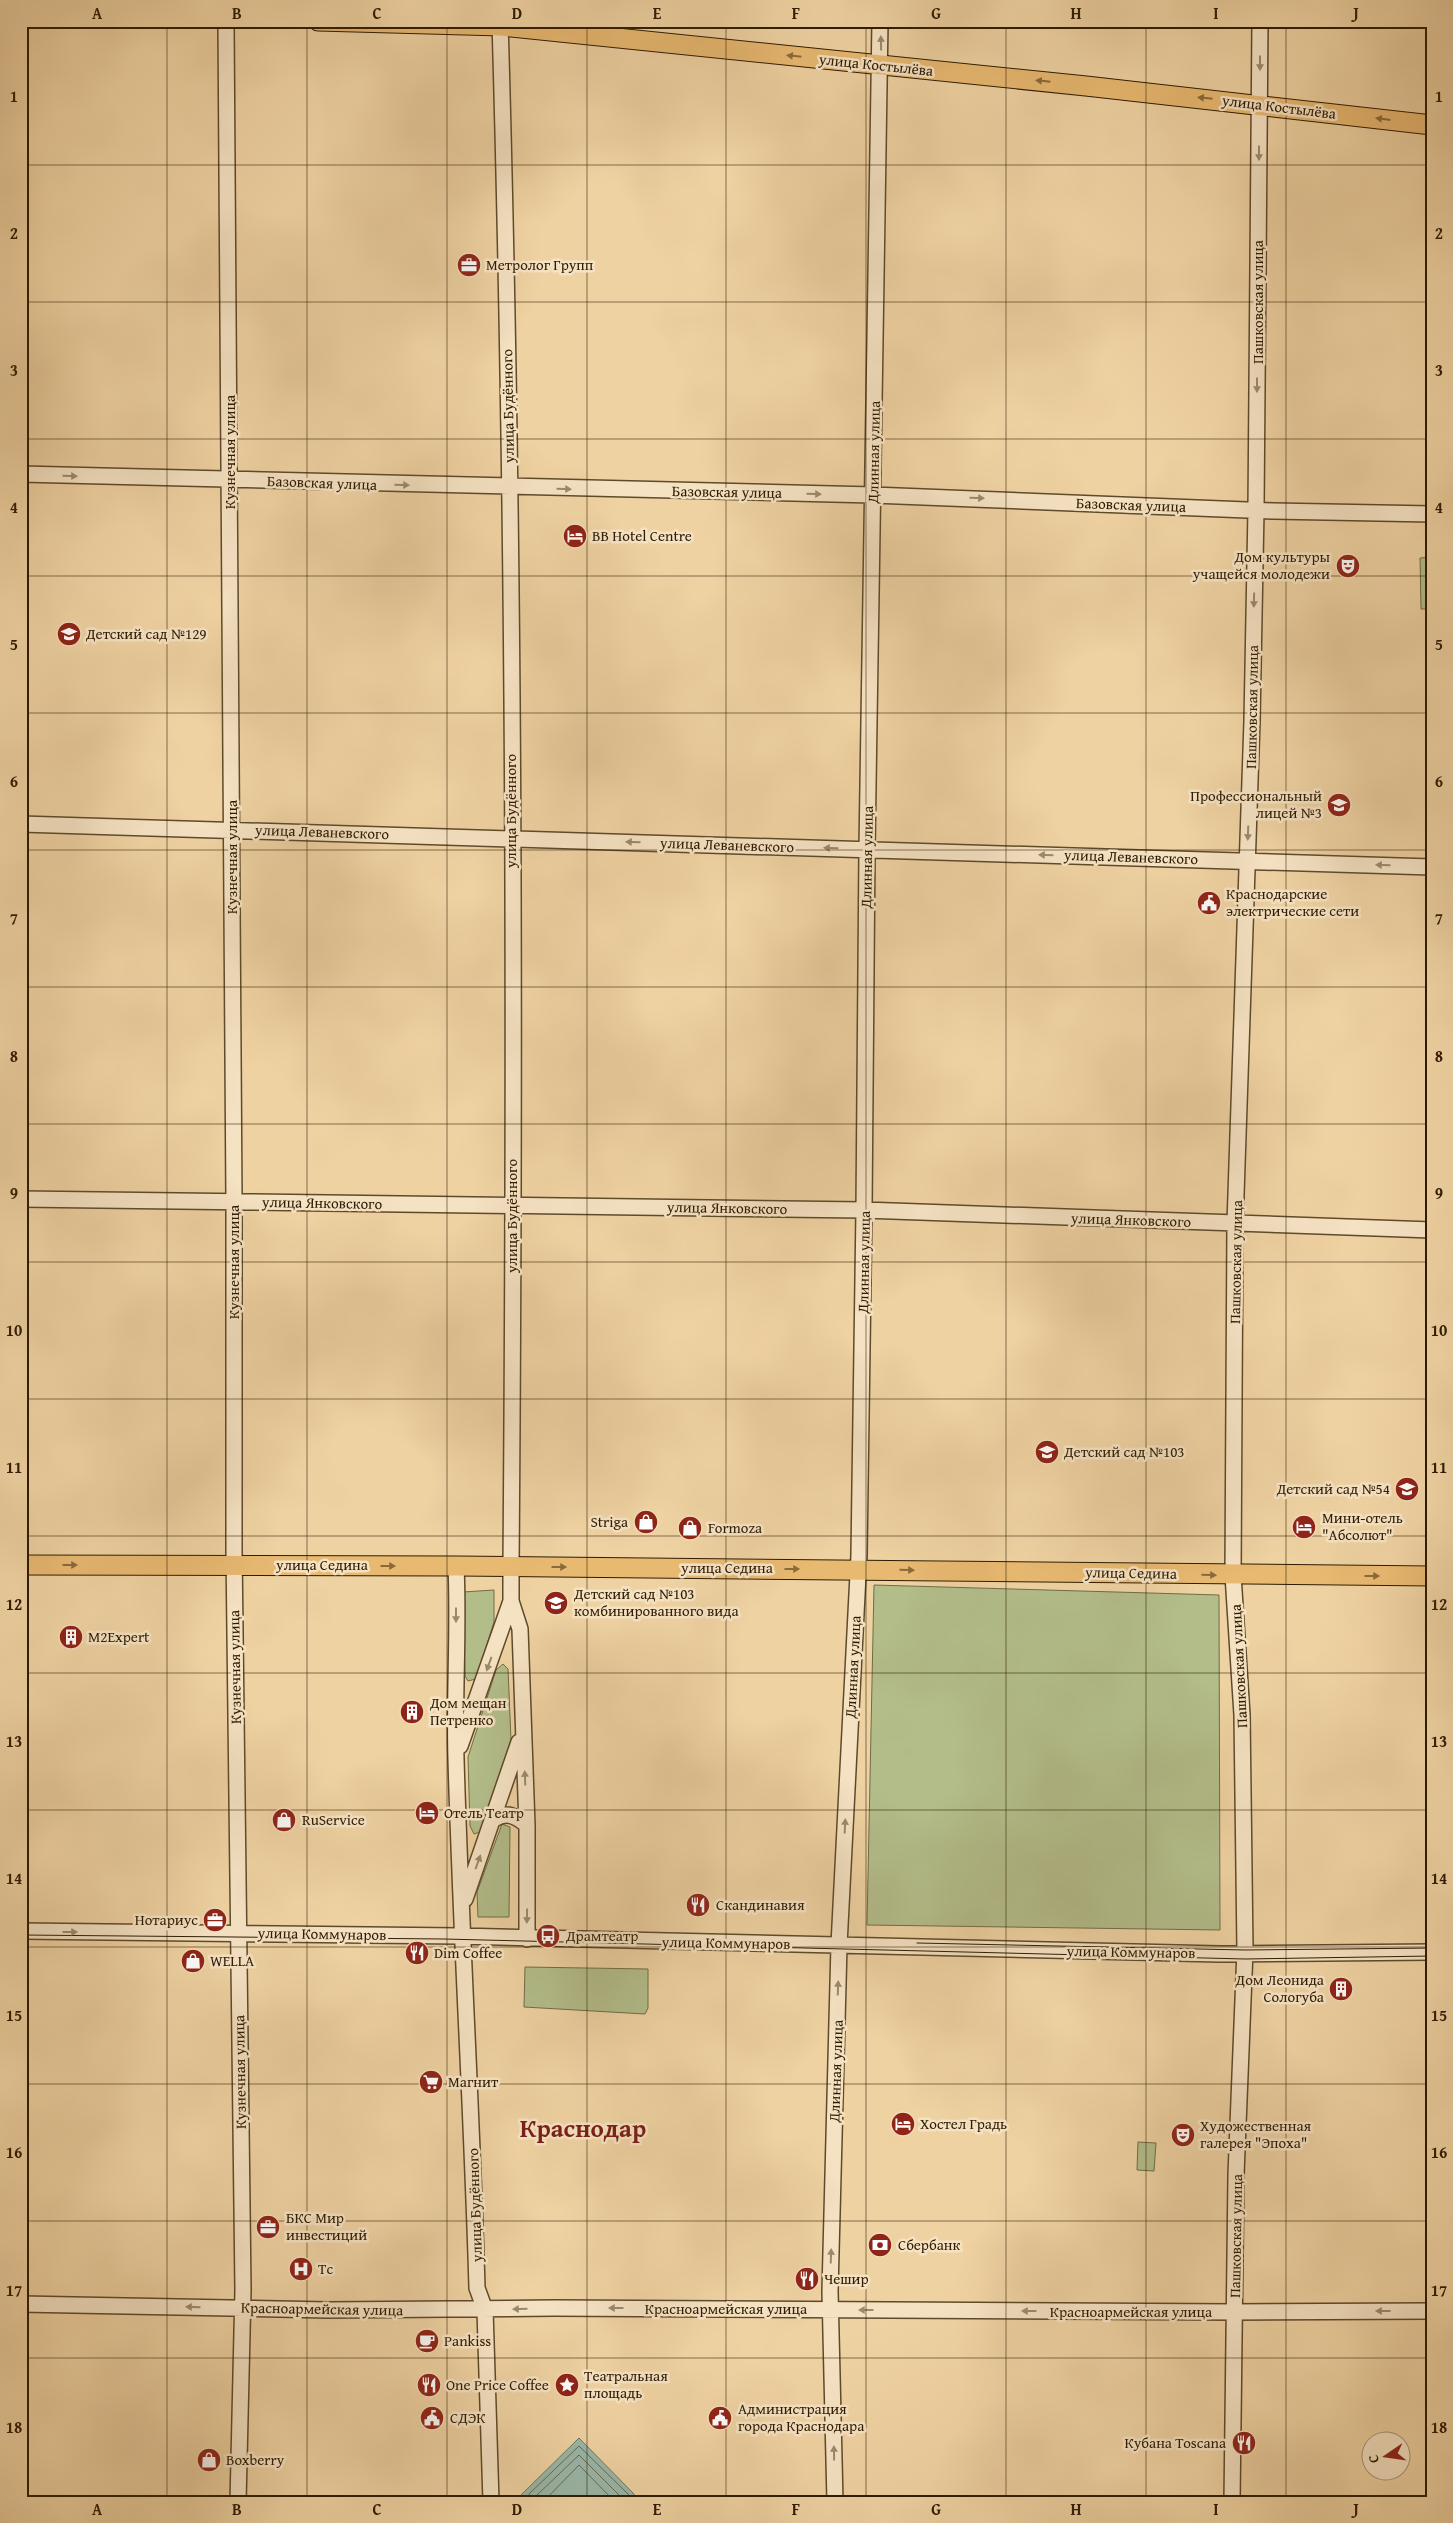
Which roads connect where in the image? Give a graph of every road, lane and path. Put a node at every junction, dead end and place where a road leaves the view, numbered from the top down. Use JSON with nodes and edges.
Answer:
{"nodes":[{"id":1,"x":226,"y":21,"type":"edge"},
{"id":2,"x":318,"y":21,"type":"edge"},
{"id":3,"x":880,"y":21,"type":"edge"},
{"id":4,"x":1260,"y":21,"type":"edge"},
{"id":5,"x":500,"y":24,"type":"edge"},
{"id":6,"x":881,"y":66,"type":"junction"},
{"id":7,"x":1260,"y":104,"type":"junction"},
{"id":8,"x":1432,"y":125,"type":"edge"},
{"id":9,"x":21,"y":474,"type":"edge"},
{"id":10,"x":230,"y":480,"type":"junction"},
{"id":11,"x":509,"y":488,"type":"junction"},
{"id":12,"x":873,"y":495,"type":"junction"},
{"id":13,"x":1256,"y":510,"type":"junction"},
{"id":14,"x":1432,"y":514,"type":"edge"},
{"id":15,"x":21,"y":824,"type":"edge"},
{"id":16,"x":232,"y":829,"type":"junction"},
{"id":17,"x":512,"y":838,"type":"junction"},
{"id":18,"x":867,"y":849,"type":"junction"},
{"id":19,"x":1248,"y":861,"type":"junction"},
{"id":20,"x":1432,"y":867,"type":"edge"},
{"id":21,"x":21,"y":1199,"type":"edge"},
{"id":22,"x":234,"y":1202,"type":"junction"},
{"id":23,"x":512,"y":1204,"type":"junction"},
{"id":24,"x":864,"y":1210,"type":"junction"},
{"id":25,"x":1235,"y":1224,"type":"junction"},
{"id":26,"x":1432,"y":1230,"type":"edge"},
{"id":27,"x":21,"y":1565,"type":"edge"},
{"id":28,"x":234,"y":1565,"type":"junction"},
{"id":29,"x":456,"y":1566,"type":"junction"},
{"id":30,"x":511,"y":1566,"type":"junction"},
{"id":31,"x":858,"y":1569,"type":"junction"},
{"id":32,"x":1233,"y":1575,"type":"junction"},
{"id":33,"x":1432,"y":1576,"type":"edge"},
{"id":34,"x":511,"y":1602,"type":"junction"},
{"id":35,"x":523,"y":1731,"type":"junction"},
{"id":36,"x":456,"y":1757,"type":"junction"},
{"id":37,"x":494,"y":1819,"type":"junction"},
{"id":38,"x":527,"y":1825,"type":"junction"},
{"id":39,"x":462,"y":1908,"type":"junction"},
{"id":40,"x":21,"y":1932,"type":"edge"},
{"id":41,"x":238,"y":1933,"type":"junction"},
{"id":42,"x":463,"y":1938,"type":"junction"},
{"id":43,"x":527,"y":1939,"type":"junction"},
{"id":44,"x":839,"y":1944,"type":"junction"},
{"id":45,"x":1432,"y":1952,"type":"edge"},
{"id":46,"x":1245,"y":1954,"type":"junction"},
{"id":47,"x":21,"y":2304,"type":"edge"},
{"id":48,"x":242,"y":2308,"type":"junction"},
{"id":49,"x":485,"y":2310,"type":"junction"},
{"id":50,"x":831,"y":2310,"type":"junction"},
{"id":51,"x":1432,"y":2311,"type":"edge"},
{"id":52,"x":1235,"y":2312,"type":"junction"},
{"id":53,"x":238,"y":2502,"type":"edge"},
{"id":54,"x":491,"y":2502,"type":"edge"},
{"id":55,"x":835,"y":2502,"type":"edge"},
{"id":56,"x":1232,"y":2502,"type":"edge"}],
"edges":[{"from":1,"to":10,"type":"street","name":"Кузнечная улица"},
{"from":2,"to":5,"type":"main road","name":"улица Костылёва"},
{"from":6,"to":3,"type":"street","name":"Длинная улица","one_way":true},
{"from":4,"to":7,"type":"street","name":"Пашковская улица","one_way":true},
{"from":6,"to":5,"type":"main road","name":"улица Костылёва","one_way":true},
{"from":5,"to":11,"type":"street","name":"улица Будённого"},
{"from":7,"to":6,"type":"main road","name":"улица Костылёва","one_way":true},
{"from":6,"to":12,"type":"street","name":"Длинная улица"},
{"from":8,"to":7,"type":"main road","name":"улица Костылёва","one_way":true},
{"from":7,"to":13,"type":"street","name":"Пашковская улица","one_way":true},
{"from":9,"to":10,"type":"street","name":"Базовская улица","one_way":true},
{"from":10,"to":11,"type":"street","name":"Базовская улица","one_way":true},
{"from":10,"to":16,"type":"street","name":"Кузнечная улица"},
{"from":11,"to":12,"type":"street","name":"Базовская улица","one_way":true},
{"from":11,"to":17,"type":"street","name":"улица Будённого"},
{"from":12,"to":13,"type":"street","name":"Базовская улица","one_way":true},
{"from":12,"to":18,"type":"street","name":"Длинная улица"},
{"from":13,"to":14,"type":"street","name":"Базовская улица"},
{"from":13,"to":19,"type":"street","name":"Пашковская улица","one_way":true},
{"from":15,"to":16,"type":"street","name":"улица Леваневского"},
{"from":16,"to":17,"type":"street","name":"улица Леваневского"},
{"from":16,"to":22,"type":"street","name":"Кузнечная улица"},
{"from":18,"to":17,"type":"street","name":"улица Леваневского","one_way":true},
{"from":17,"to":23,"type":"street","name":"улица Будённого"},
{"from":19,"to":18,"type":"street","name":"улица Леваневского","one_way":true},
{"from":18,"to":24,"type":"street","name":"Длинная улица"},
{"from":20,"to":19,"type":"street","name":"улица Леваневского","one_way":true},
{"from":19,"to":25,"type":"street","name":"Пашковская улица"},
{"from":21,"to":22,"type":"street","name":"улица Янковского"},
{"from":22,"to":23,"type":"street","name":"улица Янковского"},
{"from":22,"to":28,"type":"street","name":"Кузнечная улица"},
{"from":23,"to":24,"type":"street","name":"улица Янковского"},
{"from":23,"to":30,"type":"street","name":"улица Будённого"},
{"from":24,"to":25,"type":"street","name":"улица Янковского"},
{"from":24,"to":31,"type":"street","name":"Длинная улица"},
{"from":25,"to":26,"type":"street","name":"улица Янковского"},
{"from":25,"to":32,"type":"street","name":"Пашковская улица"},
{"from":27,"to":28,"type":"main road","name":"улица Седина","one_way":true},
{"from":28,"to":29,"type":"main road","name":"улица Седина","one_way":true},
{"from":28,"to":41,"type":"street","name":"Кузнечная улица"},
{"from":29,"to":30,"type":"main road","name":"улица Седина"},
{"from":29,"to":36,"type":"street","name":"улица Будённого","one_way":true},
{"from":30,"to":31,"type":"main road","name":"улица Седина","one_way":true},
{"from":30,"to":34,"type":"street","name":"улица Будённого"},
{"from":31,"to":32,"type":"main road","name":"улица Седина","one_way":true},
{"from":44,"to":31,"type":"street","name":"Длинная улица","one_way":true},
{"from":32,"to":33,"type":"main road","name":"улица Седина","one_way":true},
{"from":32,"to":46,"type":"street","name":"Пашковская улица"},
{"from":34,"to":35,"type":"street","name":"улица Будённого"},
{"from":34,"to":36,"type":"street","name":"улица Будённого","one_way":true},
{"from":35,"to":37,"type":"street","name":"улица Будённого"},
{"from":38,"to":35,"type":"street","name":"улица Будённого","one_way":true},
{"from":36,"to":39,"type":"street","name":"улица Будённого"},
{"from":37,"to":38,"type":"street"},
{"from":39,"to":37,"type":"street","name":"улица Будённого","one_way":true},
{"from":38,"to":43,"type":"street","name":"улица Будённого","one_way":true},
{"from":39,"to":42,"type":"street","name":"улица Будённого"},
{"from":40,"to":41,"type":"street","name":"улица Коммунаров","one_way":true},
{"from":41,"to":42,"type":"street","name":"улица Коммунаров"},
{"from":41,"to":48,"type":"street","name":"Кузнечная улица"},
{"from":42,"to":43,"type":"street","name":"улица Коммунаров"},
{"from":42,"to":49,"type":"street","name":"улица Будённого"},
{"from":43,"to":44,"type":"street","name":"улица Коммунаров"},
{"from":44,"to":46,"type":"street","name":"улица Коммунаров"},
{"from":50,"to":44,"type":"street","name":"Длинная улица","one_way":true},
{"from":45,"to":46,"type":"street","name":"улица Коммунаров"},
{"from":46,"to":52,"type":"street","name":"Пашковская улица"},
{"from":48,"to":47,"type":"street","name":"Красноармейская улица","one_way":true},
{"from":48,"to":49,"type":"street","name":"Красноармейская улица"},
{"from":48,"to":53,"type":"street","name":"Кузнечная улица"},
{"from":50,"to":49,"type":"street","name":"Красноармейская улица","one_way":true},
{"from":49,"to":54,"type":"street","name":"улица Будённого"},
{"from":52,"to":50,"type":"street","name":"Красноармейская улица","one_way":true},
{"from":55,"to":50,"type":"street","name":"Длинная улица","one_way":true},
{"from":51,"to":52,"type":"street","name":"Красноармейская улица","one_way":true},
{"from":52,"to":56,"type":"street","name":"Пашковская улица"}]}
